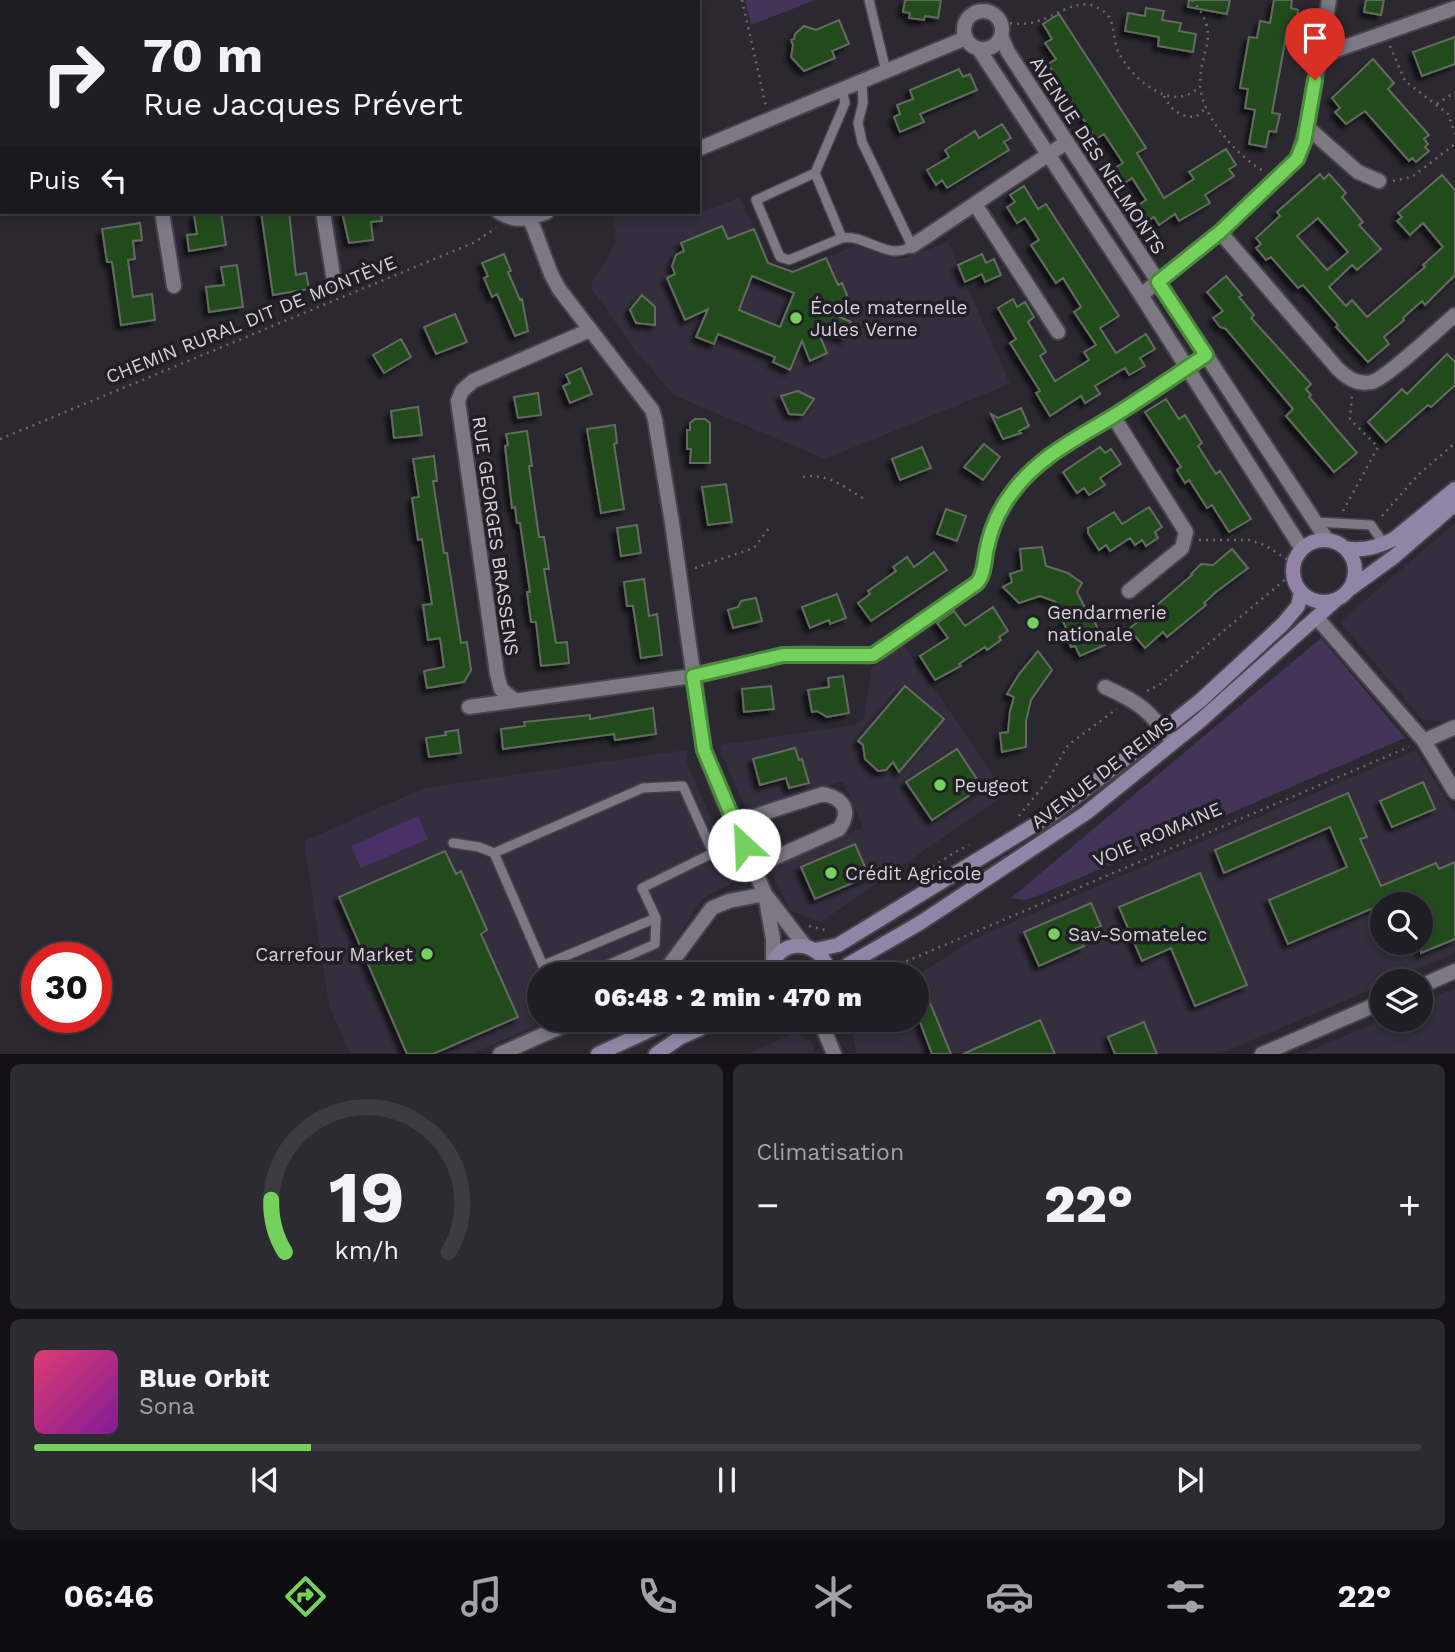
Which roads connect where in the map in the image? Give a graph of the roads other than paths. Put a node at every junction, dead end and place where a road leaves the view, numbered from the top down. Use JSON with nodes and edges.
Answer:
{"nodes":[{"id":1,"x":869,"y":0,"type":"edge"},
{"id":2,"x":1329,"y":0,"type":"edge"},
{"id":3,"x":986,"y":5,"type":"edge"},
{"id":4,"x":1455,"y":8,"type":"edge"},
{"id":5,"x":1000,"y":28,"type":"junction"},
{"id":6,"x":966,"y":38,"type":"junction"},
{"id":7,"x":978,"y":48,"type":"junction"},
{"id":8,"x":1319,"y":56,"type":"junction"},
{"id":9,"x":886,"y":71,"type":"junction"},
{"id":10,"x":862,"y":81,"type":"junction"},
{"id":11,"x":842,"y":89,"type":"junction"},
{"id":12,"x":1307,"y":127,"type":"junction"},
{"id":13,"x":1067,"y":142,"type":"junction"},
{"id":14,"x":700,"y":148,"type":"edge"},
{"id":15,"x":1049,"y":154,"type":"junction"},
{"id":16,"x":815,"y":173,"type":"junction"},
{"id":17,"x":1379,"y":181,"type":"road end"},
{"id":18,"x":975,"y":204,"type":"junction"},
{"id":19,"x":162,"y":214,"type":"edge"},
{"id":20,"x":323,"y":214,"type":"edge"},
{"id":21,"x":503,"y":214,"type":"edge"},
{"id":22,"x":541,"y":214,"type":"edge"},
{"id":23,"x":530,"y":218,"type":"junction"},
{"id":24,"x":1220,"y":232,"type":"junction"},
{"id":25,"x":842,"y":238,"type":"junction"},
{"id":26,"x":912,"y":246,"type":"junction"},
{"id":27,"x":334,"y":281,"type":"dead end"},
{"id":28,"x":1158,"y":282,"type":"junction"},
{"id":29,"x":174,"y":286,"type":"dead end"},
{"id":30,"x":1141,"y":295,"type":"junction"},
{"id":31,"x":1455,"y":314,"type":"edge"},
{"id":32,"x":590,"y":330,"type":"junction"},
{"id":33,"x":1058,"y":332,"type":"dead end"},
{"id":34,"x":1206,"y":355,"type":"junction"},
{"id":35,"x":1188,"y":368,"type":"junction"},
{"id":36,"x":1113,"y":416,"type":"junction"},
{"id":37,"x":1455,"y":489,"type":"edge"},
{"id":38,"x":1455,"y":504,"type":"edge"},
{"id":39,"x":1316,"y":522,"type":"junction"},
{"id":40,"x":1328,"y":540,"type":"junction"},
{"id":41,"x":1384,"y":544,"type":"junction"},
{"id":42,"x":1345,"y":548,"type":"junction"},
{"id":43,"x":1302,"y":549,"type":"junction"},
{"id":44,"x":1350,"y":589,"type":"junction"},
{"id":45,"x":1129,"y":591,"type":"dead end"},
{"id":46,"x":1301,"y":592,"type":"junction"},
{"id":47,"x":1337,"y":599,"type":"junction"},
{"id":48,"x":1317,"y":618,"type":"junction"},
{"id":49,"x":693,"y":676,"type":"junction"},
{"id":50,"x":1105,"y":687,"type":"dead end"},
{"id":51,"x":513,"y":699,"type":"junction"},
{"id":52,"x":469,"y":707,"type":"dead end"},
{"id":53,"x":1455,"y":727,"type":"edge"},
{"id":54,"x":1163,"y":730,"type":"junction"},
{"id":55,"x":1424,"y":741,"type":"junction"},
{"id":56,"x":1173,"y":742,"type":"junction"},
{"id":57,"x":1455,"y":792,"type":"edge"},
{"id":58,"x":733,"y":823,"type":"junction"},
{"id":59,"x":453,"y":843,"type":"dead end"},
{"id":60,"x":494,"y":853,"type":"junction"},
{"id":61,"x":754,"y":867,"type":"junction"},
{"id":62,"x":765,"y":894,"type":"junction"},
{"id":63,"x":656,"y":918,"type":"junction"},
{"id":64,"x":810,"y":948,"type":"junction"},
{"id":65,"x":542,"y":962,"type":"edge"},
{"id":66,"x":563,"y":962,"type":"edge"},
{"id":67,"x":614,"y":962,"type":"edge"},
{"id":68,"x":672,"y":962,"type":"edge"},
{"id":69,"x":770,"y":962,"type":"edge"},
{"id":70,"x":775,"y":962,"type":"edge"},
{"id":71,"x":825,"y":962,"type":"edge"},
{"id":72,"x":852,"y":962,"type":"edge"},
{"id":73,"x":1455,"y":971,"type":"edge"},
{"id":74,"x":1433,"y":981,"type":"edge"},
{"id":75,"x":1370,"y":1008,"type":"edge"},
{"id":76,"x":546,"y":1032,"type":"edge"},
{"id":77,"x":646,"y":1032,"type":"edge"},
{"id":78,"x":692,"y":1032,"type":"edge"},
{"id":79,"x":825,"y":1032,"type":"edge"},
{"id":80,"x":1282,"y":1050,"type":"edge"},
{"id":81,"x":500,"y":1054,"type":"edge"},
{"id":82,"x":598,"y":1054,"type":"edge"},
{"id":83,"x":656,"y":1054,"type":"edge"},
{"id":84,"x":834,"y":1054,"type":"edge"},
{"id":85,"x":1262,"y":1054,"type":"edge"}],
"edges":[{"from":1,"to":9,"type":"lane"},
{"from":2,"to":8,"type":"street"},
{"from":3,"to":5,"type":"street","name":"AVENUE DES NELMONTS"},
{"from":3,"to":6,"type":"street","name":"AVENUE DES NELMONTS"},
{"from":4,"to":8,"type":"street"},
{"from":5,"to":7,"type":"street"},
{"from":5,"to":13,"type":"street","name":"AVENUE DES NELMONTS"},
{"from":6,"to":7,"type":"street"},
{"from":6,"to":9,"type":"street"},
{"from":7,"to":15,"type":"street"},
{"from":8,"to":12,"type":"street"},
{"from":9,"to":10,"type":"street"},
{"from":10,"to":11,"type":"street"},
{"from":10,"to":26,"type":"lane"},
{"from":11,"to":14,"type":"street"},
{"from":11,"to":16,"type":"lane"},
{"from":12,"to":17,"type":"street"},
{"from":12,"to":24,"type":"street"},
{"from":13,"to":15,"type":"street"},
{"from":13,"to":28,"type":"street","name":"AVENUE DES NELMONTS"},
{"from":15,"to":18,"type":"street"},
{"from":15,"to":30,"type":"street"},
{"from":16,"to":25,"type":"lane"},
{"from":16,"to":25,"type":"lane"},
{"from":18,"to":26,"type":"street"},
{"from":18,"to":33,"type":"street"},
{"from":19,"to":29,"type":"street"},
{"from":20,"to":27,"type":"street"},
{"from":21,"to":23,"type":"street"},
{"from":22,"to":23,"type":"street"},
{"from":23,"to":32,"type":"street"},
{"from":24,"to":28,"type":"street"},
{"from":24,"to":31,"type":"street"},
{"from":25,"to":26,"type":"lane"},
{"from":28,"to":30,"type":"street"},
{"from":28,"to":34,"type":"street","name":"AVENUE DES NELMONTS"},
{"from":30,"to":35,"type":"street"},
{"from":32,"to":49,"type":"street"},
{"from":32,"to":51,"type":"street","name":"RUE GEORGES BRASSENS"},
{"from":34,"to":35,"type":"street"},
{"from":34,"to":39,"type":"street","name":"AVENUE DES NELMONTS"},
{"from":35,"to":36,"type":"street"},
{"from":35,"to":43,"type":"street"},
{"from":36,"to":45,"type":"street"},
{"from":36,"to":49,"type":"street"},
{"from":37,"to":41,"type":"main road"},
{"from":38,"to":44,"type":"main road","name":"AVENUE DE REIMS"},
{"from":39,"to":40,"type":"street","name":"AVENUE DES NELMONTS"},
{"from":39,"to":41,"type":"lane"},
{"from":40,"to":42,"type":"main road"},
{"from":40,"to":43,"type":"main road"},
{"from":41,"to":42,"type":"main road"},
{"from":42,"to":44,"type":"main road"},
{"from":43,"to":46,"type":"main road"},
{"from":44,"to":47,"type":"main road","name":"AVENUE DE REIMS"},
{"from":46,"to":47,"type":"main road"},
{"from":46,"to":54,"type":"main road","name":"AVENUE DE REIMS"},
{"from":47,"to":48,"type":"main road","name":"AVENUE DE REIMS"},
{"from":48,"to":55,"type":"street"},
{"from":48,"to":56,"type":"main road","name":"AVENUE DE REIMS"},
{"from":49,"to":51,"type":"street"},
{"from":49,"to":58,"type":"street"},
{"from":50,"to":54,"type":"street"},
{"from":51,"to":52,"type":"street"},
{"from":53,"to":55,"type":"street"},
{"from":54,"to":56,"type":"street"},
{"from":54,"to":64,"type":"main road","name":"AVENUE DE REIMS"},
{"from":55,"to":57,"type":"street"},
{"from":56,"to":72,"type":"main road","name":"AVENUE DE REIMS"},
{"from":58,"to":61,"type":"street"},
{"from":58,"to":61,"type":"street"},
{"from":59,"to":60,"type":"lane"},
{"from":60,"to":63,"type":"lane"},
{"from":60,"to":65,"type":"lane"},
{"from":61,"to":62,"type":"street"},
{"from":62,"to":64,"type":"street"},
{"from":62,"to":68,"type":"street"},
{"from":62,"to":69,"type":"street"},
{"from":63,"to":66,"type":"lane"},
{"from":63,"to":67,"type":"lane"},
{"from":64,"to":70,"type":"main road","name":"AVENUE DE REIMS"},
{"from":64,"to":71,"type":"main road"},
{"from":73,"to":74,"type":"street"},
{"from":75,"to":80,"type":"street"},
{"from":76,"to":81,"type":"street"},
{"from":77,"to":82,"type":"main road"},
{"from":78,"to":83,"type":"main road"},
{"from":79,"to":84,"type":"street"},
{"from":80,"to":85,"type":"street"}]}
